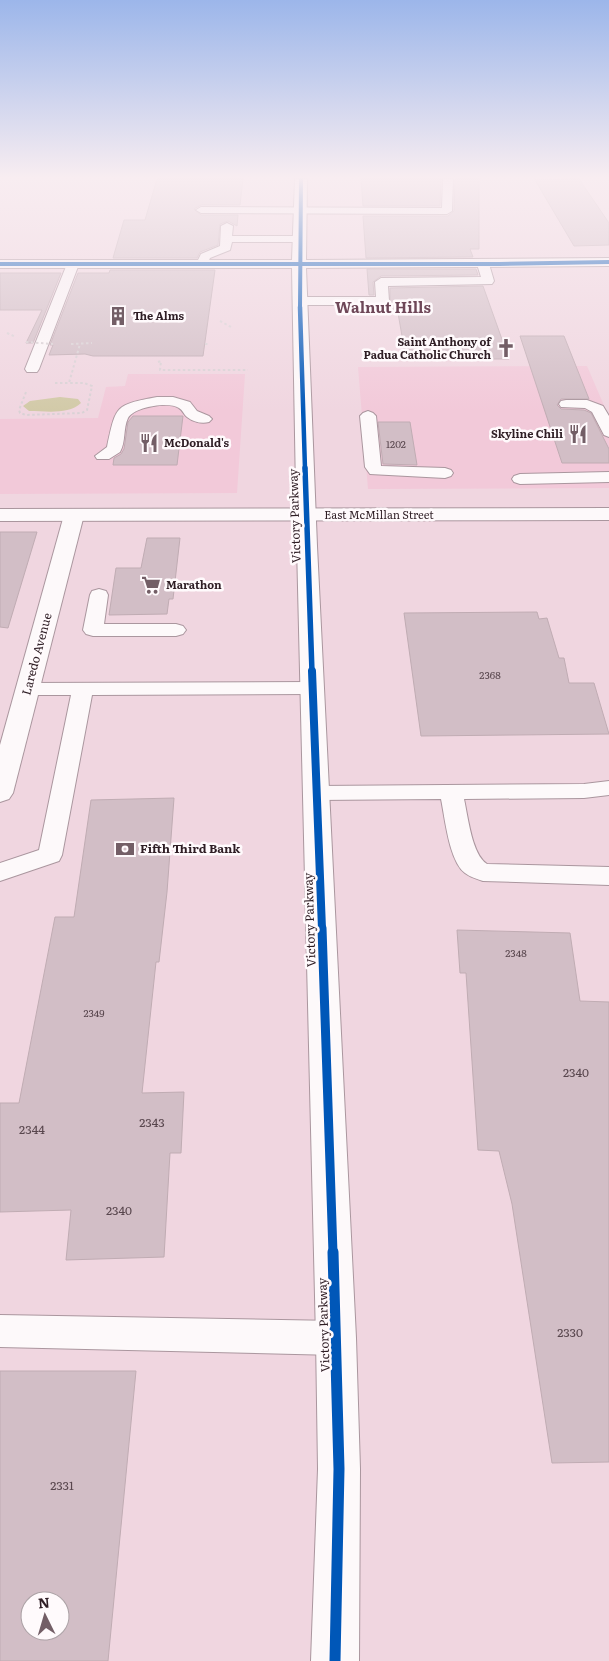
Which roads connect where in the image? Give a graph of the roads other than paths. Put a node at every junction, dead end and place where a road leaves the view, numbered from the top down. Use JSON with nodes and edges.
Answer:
{"nodes":[{"id":1,"x":205,"y":257,"type":"edge"},
{"id":2,"x":299,"y":257,"type":"edge"},
{"id":3,"x":609,"y":262,"type":"edge"},
{"id":4,"x":0,"y":264,"type":"edge"},
{"id":5,"x":73,"y":264,"type":"junction"},
{"id":6,"x":202,"y":264,"type":"junction"},
{"id":7,"x":299,"y":264,"type":"junction"},
{"id":8,"x":483,"y":264,"type":"junction"},
{"id":9,"x":300,"y":301,"type":"junction"},
{"id":10,"x":32,"y":369,"type":"dead end"},
{"id":11,"x":566,"y":404,"type":"dead end"},
{"id":12,"x":368,"y":416,"type":"dead end"},
{"id":13,"x":204,"y":419,"type":"dead end"},
{"id":14,"x":609,"y":432,"type":"edge"},
{"id":15,"x":103,"y":456,"type":"dead end"},
{"id":16,"x":444,"y":473,"type":"dead end"},
{"id":17,"x":609,"y":477,"type":"edge"},
{"id":18,"x":520,"y":479,"type":"dead end"},
{"id":19,"x":609,"y":514,"type":"edge"},
{"id":20,"x":0,"y":515,"type":"edge"},
{"id":21,"x":74,"y":515,"type":"junction"},
{"id":22,"x":306,"y":515,"type":"junction"},
{"id":23,"x":99,"y":595,"type":"dead end"},
{"id":24,"x":176,"y":630,"type":"dead end"},
{"id":25,"x":312,"y":688,"type":"junction"},
{"id":26,"x":27,"y":689,"type":"junction"},
{"id":27,"x":83,"y":689,"type":"junction"},
{"id":28,"x":609,"y":788,"type":"edge"},
{"id":29,"x":452,"y":792,"type":"junction"},
{"id":30,"x":0,"y":793,"type":"edge"},
{"id":31,"x":317,"y":793,"type":"junction"},
{"id":32,"x":0,"y":872,"type":"edge"},
{"id":33,"x":609,"y":876,"type":"edge"},
{"id":34,"x":0,"y":1331,"type":"edge"},
{"id":35,"x":336,"y":1338,"type":"junction"},
{"id":36,"x":335,"y":1661,"type":"edge"}],
"edges":[{"from":1,"to":6,"type":"lane"},
{"from":2,"to":7,"type":"street","name":"Victory Parkway"},
{"from":3,"to":8,"type":"street"},
{"from":4,"to":5,"type":"street"},
{"from":5,"to":6,"type":"street"},
{"from":5,"to":10,"type":"lane"},
{"from":6,"to":7,"type":"street"},
{"from":7,"to":8,"type":"street"},
{"from":7,"to":9,"type":"street","name":"Victory Parkway"},
{"from":8,"to":9,"type":"lane"},
{"from":9,"to":22,"type":"street","name":"Victory Parkway"},
{"from":11,"to":14,"type":"lane"},
{"from":12,"to":16,"type":"lane"},
{"from":13,"to":15,"type":"lane"},
{"from":17,"to":18,"type":"lane"},
{"from":19,"to":22,"type":"street","name":"East McMillan Street"},
{"from":20,"to":21,"type":"street","name":"East McMillan Street"},
{"from":21,"to":22,"type":"street","name":"East McMillan Street"},
{"from":21,"to":26,"type":"street","name":"Laredo Avenue"},
{"from":22,"to":25,"type":"street","name":"Victory Parkway"},
{"from":23,"to":24,"type":"lane"},
{"from":25,"to":27,"type":"lane"},
{"from":25,"to":31,"type":"street","name":"Victory Parkway"},
{"from":26,"to":27,"type":"lane"},
{"from":26,"to":30,"type":"street","name":"Laredo Avenue"},
{"from":27,"to":32,"type":"lane"},
{"from":28,"to":29,"type":"lane"},
{"from":29,"to":31,"type":"lane"},
{"from":29,"to":33,"type":"lane"},
{"from":31,"to":35,"type":"street","name":"Victory Parkway"},
{"from":34,"to":35,"type":"lane"},
{"from":35,"to":36,"type":"street","name":"Victory Parkway"}]}
